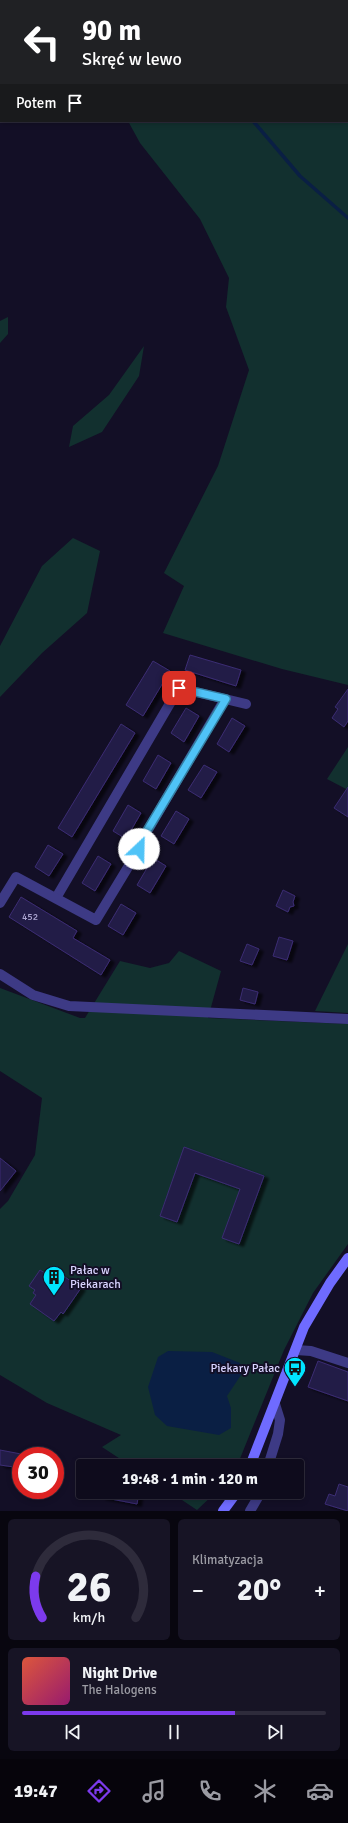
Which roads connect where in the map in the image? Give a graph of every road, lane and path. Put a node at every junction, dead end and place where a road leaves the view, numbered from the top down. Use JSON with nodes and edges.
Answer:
{"nodes":[{"id":1,"x":226,"y":699,"type":"junction"},
{"id":2,"x":246,"y":704,"type":"dead end"},
{"id":3,"x":56,"y":898,"type":"junction"},
{"id":4,"x":0,"y":903,"type":"edge"},
{"id":5,"x":0,"y":974,"type":"edge"},
{"id":6,"x":348,"y":1018,"type":"edge"},
{"id":7,"x":348,"y":1258,"type":"edge"},
{"id":8,"x":296,"y":1350,"type":"junction"},
{"id":9,"x":348,"y":1363,"type":"edge"},
{"id":10,"x":275,"y":1404,"type":"junction"},
{"id":11,"x":253,"y":1459,"type":"edge"},
{"id":12,"x":270,"y":1459,"type":"edge"},
{"id":13,"x":232,"y":1499,"type":"edge"},
{"id":14,"x":257,"y":1499,"type":"edge"},
{"id":15,"x":223,"y":1511,"type":"edge"},
{"id":16,"x":250,"y":1511,"type":"edge"}],
"edges":[{"from":1,"to":2,"type":"street"},
{"from":1,"to":3,"type":"street"},
{"from":1,"to":3,"type":"street"},
{"from":3,"to":4,"type":"street"},
{"from":5,"to":6,"type":"street"},
{"from":7,"to":8,"type":"street"},
{"from":8,"to":9,"type":"street"},
{"from":8,"to":10,"type":"street"},
{"from":10,"to":11,"type":"street"},
{"from":10,"to":12,"type":"street"},
{"from":13,"to":15,"type":"street"},
{"from":14,"to":16,"type":"street"}]}
